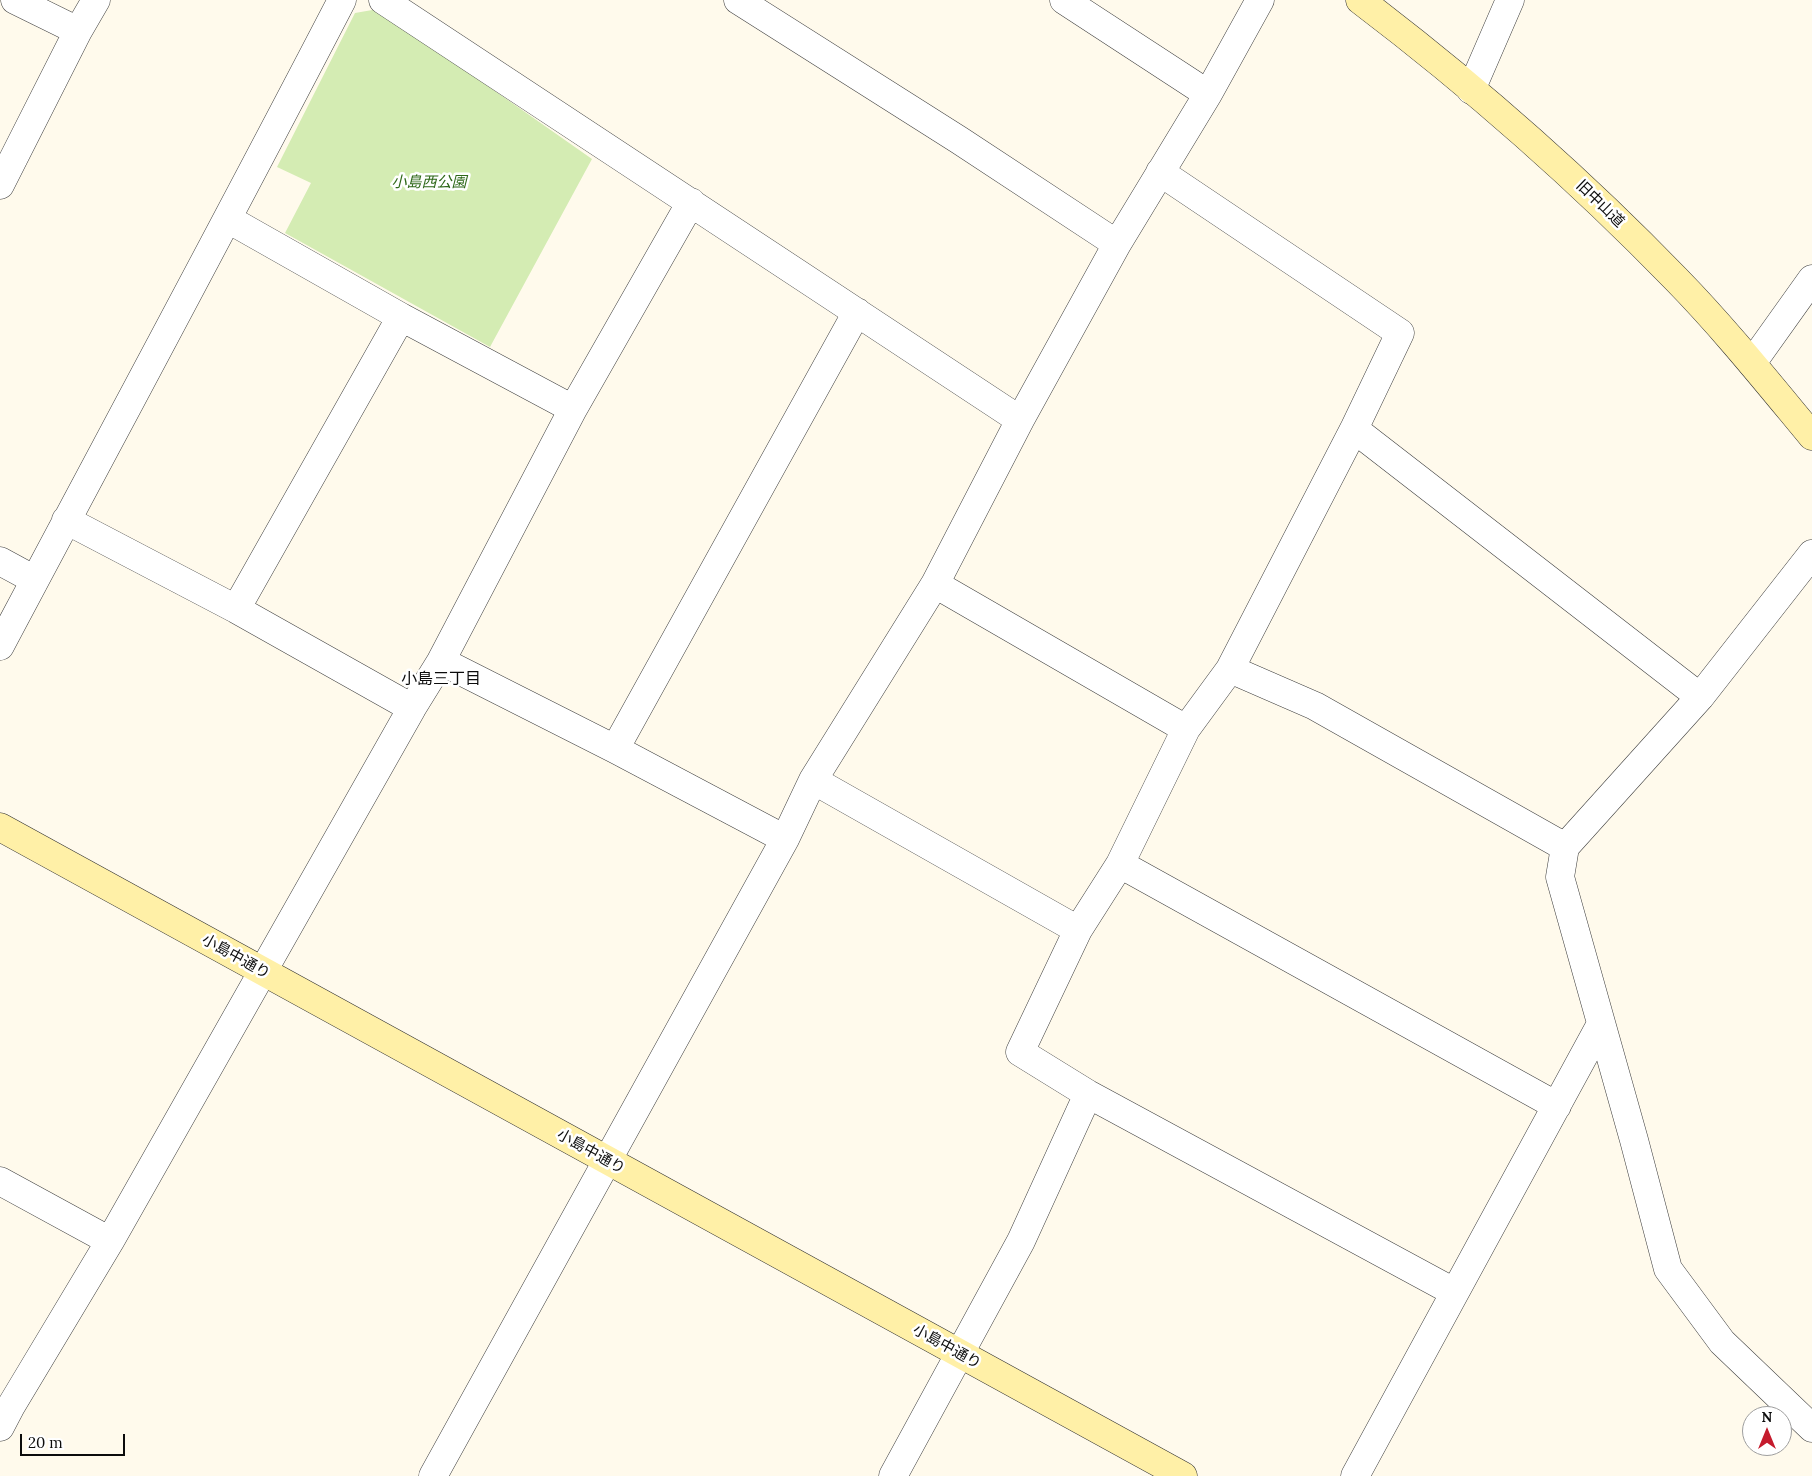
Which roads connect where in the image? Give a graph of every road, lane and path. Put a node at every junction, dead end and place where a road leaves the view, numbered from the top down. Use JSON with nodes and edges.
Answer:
{"nodes":[{"id":1,"x":15,"y":0,"type":"edge"},
{"id":2,"x":96,"y":0,"type":"edge"},
{"id":3,"x":342,"y":0,"type":"edge"},
{"id":4,"x":383,"y":0,"type":"edge"},
{"id":5,"x":738,"y":0,"type":"edge"},
{"id":6,"x":1064,"y":0,"type":"edge"},
{"id":7,"x":1260,"y":0,"type":"edge"},
{"id":8,"x":1360,"y":0,"type":"edge"},
{"id":9,"x":1510,"y":0,"type":"edge"},
{"id":10,"x":78,"y":31,"type":"junction"},
{"id":11,"x":1471,"y":90,"type":"junction"},
{"id":12,"x":1208,"y":94,"type":"junction"},
{"id":13,"x":1160,"y":172,"type":"junction"},
{"id":14,"x":0,"y":185,"type":"edge"},
{"id":15,"x":690,"y":202,"type":"junction"},
{"id":16,"x":228,"y":219,"type":"junction"},
{"id":17,"x":1117,"y":244,"type":"junction"},
{"id":18,"x":1812,"y":279,"type":"edge"},
{"id":19,"x":857,"y":312,"type":"junction"},
{"id":20,"x":401,"y":317,"type":"junction"},
{"id":21,"x":1752,"y":363,"type":"junction"},
{"id":22,"x":573,"y":409,"type":"junction"},
{"id":23,"x":1020,"y":420,"type":"junction"},
{"id":24,"x":1354,"y":429,"type":"junction"},
{"id":25,"x":1812,"y":436,"type":"edge"},
{"id":26,"x":66,"y":520,"type":"junction"},
{"id":27,"x":1812,"y":554,"type":"edge"},
{"id":28,"x":0,"y":561,"type":"edge"},
{"id":29,"x":35,"y":580,"type":"junction"},
{"id":30,"x":935,"y":584,"type":"junction"},
{"id":31,"x":236,"y":609,"type":"junction"},
{"id":32,"x":0,"y":646,"type":"edge"},
{"id":33,"x":441,"y":661,"type":"junction"},
{"id":34,"x":1230,"y":669,"type":"junction"},
{"id":35,"x":1700,"y":697,"type":"junction"},
{"id":36,"x":412,"y":708,"type":"junction"},
{"id":37,"x":1186,"y":729,"type":"junction"},
{"id":38,"x":615,"y":749,"type":"junction"},
{"id":39,"x":813,"y":780,"type":"junction"},
{"id":40,"x":0,"y":827,"type":"edge"},
{"id":41,"x":785,"y":839,"type":"junction"},
{"id":42,"x":1565,"y":847,"type":"junction"},
{"id":43,"x":1120,"y":864,"type":"junction"},
{"id":44,"x":1078,"y":930,"type":"junction"},
{"id":45,"x":262,"y":972,"type":"junction"},
{"id":46,"x":1601,"y":1024,"type":"junction"},
{"id":47,"x":1088,"y":1094,"type":"junction"},
{"id":48,"x":1557,"y":1106,"type":"junction"},
{"id":49,"x":608,"y":1160,"type":"junction"},
{"id":50,"x":0,"y":1181,"type":"edge"},
{"id":51,"x":110,"y":1242,"type":"junction"},
{"id":52,"x":1454,"y":1292,"type":"junction"},
{"id":53,"x":960,"y":1354,"type":"junction"},
{"id":54,"x":4,"y":1411,"type":"edge"},
{"id":55,"x":1812,"y":1428,"type":"edge"},
{"id":56,"x":433,"y":1476,"type":"edge"},
{"id":57,"x":893,"y":1476,"type":"edge"},
{"id":58,"x":1183,"y":1476,"type":"edge"},
{"id":59,"x":1355,"y":1476,"type":"edge"}],
"edges":[{"from":1,"to":10,"type":"street"},
{"from":2,"to":10,"type":"street"},
{"from":3,"to":16,"type":"street"},
{"from":4,"to":15,"type":"street"},
{"from":5,"to":17,"type":"street"},
{"from":6,"to":12,"type":"street"},
{"from":7,"to":12,"type":"street"},
{"from":8,"to":11,"type":"street","name":"旧中山道"},
{"from":9,"to":11,"type":"street"},
{"from":10,"to":14,"type":"street"},
{"from":11,"to":21,"type":"street","name":"旧中山道"},
{"from":12,"to":13,"type":"street"},
{"from":13,"to":17,"type":"street"},
{"from":13,"to":24,"type":"street"},
{"from":15,"to":19,"type":"street"},
{"from":15,"to":22,"type":"street"},
{"from":16,"to":20,"type":"street"},
{"from":16,"to":26,"type":"street"},
{"from":17,"to":23,"type":"street"},
{"from":18,"to":21,"type":"street"},
{"from":19,"to":23,"type":"street"},
{"from":19,"to":38,"type":"street"},
{"from":20,"to":22,"type":"street"},
{"from":20,"to":31,"type":"street"},
{"from":21,"to":25,"type":"street","name":"旧中山道"},
{"from":22,"to":33,"type":"street"},
{"from":23,"to":30,"type":"street"},
{"from":24,"to":34,"type":"street"},
{"from":24,"to":35,"type":"street"},
{"from":26,"to":29,"type":"street"},
{"from":26,"to":31,"type":"street"},
{"from":27,"to":35,"type":"street"},
{"from":28,"to":29,"type":"street"},
{"from":29,"to":32,"type":"street"},
{"from":30,"to":37,"type":"street"},
{"from":30,"to":39,"type":"street"},
{"from":31,"to":36,"type":"street"},
{"from":33,"to":36,"type":"street"},
{"from":33,"to":38,"type":"street"},
{"from":34,"to":37,"type":"street"},
{"from":34,"to":42,"type":"street"},
{"from":35,"to":42,"type":"street"},
{"from":36,"to":45,"type":"street"},
{"from":37,"to":43,"type":"street"},
{"from":38,"to":41,"type":"street"},
{"from":39,"to":41,"type":"street"},
{"from":39,"to":44,"type":"street"},
{"from":40,"to":45,"type":"street","name":"小島中通り"},
{"from":41,"to":49,"type":"street"},
{"from":42,"to":46,"type":"street"},
{"from":43,"to":44,"type":"street"},
{"from":43,"to":48,"type":"street"},
{"from":44,"to":47,"type":"street"},
{"from":45,"to":49,"type":"street","name":"小島中通り"},
{"from":45,"to":51,"type":"street"},
{"from":46,"to":48,"type":"street"},
{"from":46,"to":55,"type":"street"},
{"from":47,"to":52,"type":"street"},
{"from":47,"to":53,"type":"street"},
{"from":48,"to":52,"type":"street"},
{"from":49,"to":53,"type":"street","name":"小島中通り"},
{"from":49,"to":56,"type":"street"},
{"from":50,"to":51,"type":"street"},
{"from":51,"to":54,"type":"street"},
{"from":52,"to":59,"type":"street"},
{"from":53,"to":57,"type":"street"},
{"from":53,"to":58,"type":"street","name":"小島中通り"}]}
